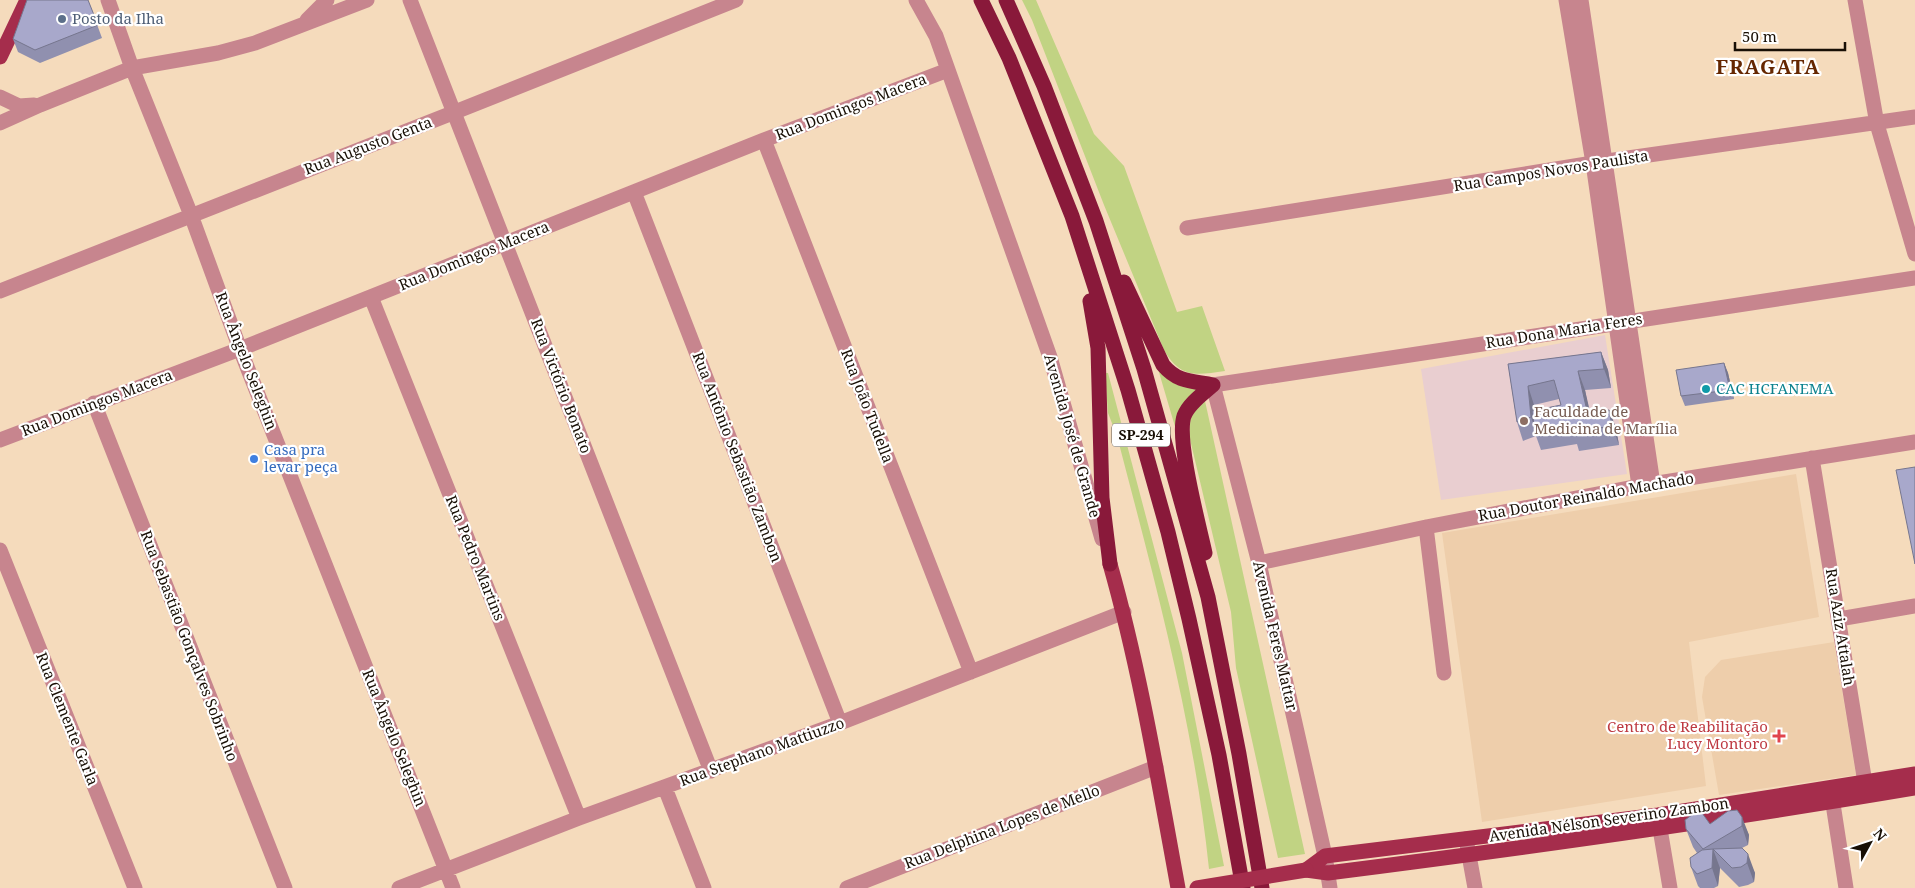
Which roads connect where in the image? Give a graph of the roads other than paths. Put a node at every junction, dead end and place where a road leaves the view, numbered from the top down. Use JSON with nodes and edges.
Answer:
{"nodes":[{"id":1,"x":27,"y":0,"type":"edge"},
{"id":2,"x":108,"y":0,"type":"edge"},
{"id":3,"x":327,"y":0,"type":"edge"},
{"id":4,"x":367,"y":0,"type":"edge"},
{"id":5,"x":410,"y":0,"type":"edge"},
{"id":6,"x":736,"y":0,"type":"edge"},
{"id":7,"x":916,"y":0,"type":"edge"},
{"id":8,"x":981,"y":0,"type":"edge"},
{"id":9,"x":1006,"y":0,"type":"edge"},
{"id":10,"x":1855,"y":0,"type":"edge"},
{"id":11,"x":1576,"y":1,"type":"edge"},
{"id":12,"x":302,"y":25,"type":"junction"},
{"id":13,"x":0,"y":57,"type":"edge"},
{"id":14,"x":132,"y":68,"type":"junction"},
{"id":15,"x":948,"y":70,"type":"junction"},
{"id":16,"x":0,"y":97,"type":"edge"},
{"id":17,"x":40,"y":104,"type":"junction"},
{"id":18,"x":455,"y":112,"type":"junction"},
{"id":19,"x":1915,"y":117,"type":"edge"},
{"id":20,"x":0,"y":123,"type":"edge"},
{"id":21,"x":1877,"y":124,"type":"junction"},
{"id":22,"x":764,"y":140,"type":"junction"},
{"id":23,"x":1599,"y":162,"type":"junction"},
{"id":24,"x":634,"y":192,"type":"junction"},
{"id":25,"x":191,"y":215,"type":"junction"},
{"id":26,"x":1072,"y":216,"type":"junction"},
{"id":27,"x":1096,"y":220,"type":"junction"},
{"id":28,"x":1187,"y":228,"type":"dead end"},
{"id":29,"x":505,"y":243,"type":"junction"},
{"id":30,"x":1915,"y":254,"type":"edge"},
{"id":31,"x":1915,"y":278,"type":"edge"},
{"id":32,"x":0,"y":291,"type":"edge"},
{"id":33,"x":371,"y":297,"type":"junction"},
{"id":34,"x":1622,"y":323,"type":"junction"},
{"id":35,"x":240,"y":349,"type":"junction"},
{"id":36,"x":1213,"y":385,"type":"junction"},
{"id":37,"x":94,"y":403,"type":"junction"},
{"id":38,"x":0,"y":440,"type":"edge"},
{"id":39,"x":1915,"y":442,"type":"edge"},
{"id":40,"x":1812,"y":458,"type":"junction"},
{"id":41,"x":1646,"y":485,"type":"junction"},
{"id":42,"x":1426,"y":527,"type":"junction"},
{"id":43,"x":0,"y":550,"type":"edge"},
{"id":44,"x":1110,"y":564,"type":"junction"},
{"id":45,"x":1259,"y":564,"type":"junction"},
{"id":46,"x":1208,"y":597,"type":"junction"},
{"id":47,"x":1915,"y":606,"type":"edge"},
{"id":48,"x":1124,"y":612,"type":"junction"},
{"id":49,"x":1839,"y":619,"type":"junction"},
{"id":50,"x":971,"y":672,"type":"junction"},
{"id":51,"x":1444,"y":673,"type":"dead end"},
{"id":52,"x":840,"y":723,"type":"junction"},
{"id":53,"x":1156,"y":767,"type":"junction"},
{"id":54,"x":711,"y":771,"type":"junction"},
{"id":55,"x":1915,"y":774,"type":"edge"},
{"id":56,"x":665,"y":788,"type":"junction"},
{"id":57,"x":1915,"y":788,"type":"edge"},
{"id":58,"x":1866,"y":790,"type":"junction"},
{"id":59,"x":1832,"y":796,"type":"junction"},
{"id":60,"x":579,"y":818,"type":"junction"},
{"id":61,"x":1660,"y":822,"type":"junction"},
{"id":62,"x":1579,"y":832,"type":"junction"},
{"id":63,"x":1466,"y":839,"type":"junction"},
{"id":64,"x":1469,"y":855,"type":"junction"},
{"id":65,"x":1325,"y":856,"type":"junction"},
{"id":66,"x":446,"y":870,"type":"junction"},
{"id":67,"x":1306,"y":870,"type":"junction"},
{"id":68,"x":1329,"y":880,"type":"edge"},
{"id":69,"x":135,"y":888,"type":"edge"},
{"id":70,"x":284,"y":888,"type":"edge"},
{"id":71,"x":399,"y":888,"type":"edge"},
{"id":72,"x":453,"y":888,"type":"edge"},
{"id":73,"x":704,"y":888,"type":"edge"},
{"id":74,"x":847,"y":888,"type":"edge"},
{"id":75,"x":1178,"y":888,"type":"edge"},
{"id":76,"x":1196,"y":888,"type":"edge"},
{"id":77,"x":1243,"y":888,"type":"edge"},
{"id":78,"x":1262,"y":888,"type":"edge"},
{"id":79,"x":1475,"y":888,"type":"edge"},
{"id":80,"x":1670,"y":888,"type":"edge"},
{"id":81,"x":1846,"y":888,"type":"edge"}],
"edges":[{"from":1,"to":13,"type":"main road"},
{"from":2,"to":14,"type":"street","name":"Rua Ângelo Seleghin"},
{"from":3,"to":12,"type":"street"},
{"from":4,"to":12,"type":"street"},
{"from":5,"to":18,"type":"street","name":"Rua Victório Bonato"},
{"from":6,"to":18,"type":"street","name":"Rua Augusto Genta"},
{"from":7,"to":15,"type":"street","name":"Avenida José de Grande"},
{"from":8,"to":26,"type":"highway","number":"SP-294"},
{"from":9,"to":27,"type":"highway","number":"SP-294"},
{"from":10,"to":21,"type":"street"},
{"from":11,"to":23,"type":"street"},
{"from":12,"to":14,"type":"street"},
{"from":14,"to":17,"type":"street"},
{"from":14,"to":25,"type":"street","name":"Rua Ângelo Seleghin"},
{"from":15,"to":22,"type":"street","name":"Rua Domingos Macera"},
{"from":15,"to":44,"type":"street","name":"Avenida José de Grande"},
{"from":16,"to":17,"type":"street"},
{"from":17,"to":20,"type":"street"},
{"from":18,"to":25,"type":"street","name":"Rua Augusto Genta"},
{"from":18,"to":29,"type":"street","name":"Rua Victório Bonato"},
{"from":19,"to":21,"type":"street","name":"Rua Campos Novos Paulista"},
{"from":21,"to":23,"type":"street","name":"Rua Campos Novos Paulista"},
{"from":21,"to":30,"type":"street"},
{"from":22,"to":24,"type":"street","name":"Rua Domingos Macera"},
{"from":22,"to":50,"type":"street","name":"Rua João Tudella"},
{"from":23,"to":28,"type":"street","name":"Rua Campos Novos Paulista"},
{"from":23,"to":34,"type":"street"},
{"from":24,"to":29,"type":"street","name":"Rua Domingos Macera"},
{"from":24,"to":52,"type":"street","name":"Rua Antônio Sebastião Zambon"},
{"from":25,"to":32,"type":"street","name":"Rua Augusto Genta"},
{"from":25,"to":35,"type":"street","name":"Rua Ângelo Seleghin"},
{"from":26,"to":44,"type":"highway"},
{"from":26,"to":77,"type":"highway","number":"SP-294"},
{"from":27,"to":36,"type":"highway"},
{"from":27,"to":46,"type":"highway","number":"SP-294"},
{"from":29,"to":33,"type":"street","name":"Rua Domingos Macera"},
{"from":29,"to":54,"type":"street","name":"Rua Victório Bonato"},
{"from":31,"to":34,"type":"street","name":"Rua Dona Maria Feres"},
{"from":33,"to":35,"type":"street","name":"Rua Domingos Macera"},
{"from":33,"to":60,"type":"street","name":"Rua Pedro Martins"},
{"from":34,"to":36,"type":"street","name":"Rua Dona Maria Feres"},
{"from":34,"to":41,"type":"street"},
{"from":35,"to":37,"type":"street","name":"Rua Domingos Macera"},
{"from":35,"to":66,"type":"street","name":"Rua Ângelo Seleghin"},
{"from":36,"to":45,"type":"street","name":"Avenida Feres Mattar"},
{"from":36,"to":46,"type":"highway"},
{"from":37,"to":38,"type":"street","name":"Rua Domingos Macera"},
{"from":37,"to":70,"type":"street","name":"Rua Sebastião Gonçalves Sobrinho"},
{"from":39,"to":40,"type":"street","name":"Rua Doutor Reinaldo Machado"},
{"from":40,"to":41,"type":"street","name":"Rua Doutor Reinaldo Machado"},
{"from":40,"to":49,"type":"street","name":"Rua Aziz Attalah"},
{"from":41,"to":42,"type":"street","name":"Rua Doutor Reinaldo Machado"},
{"from":42,"to":45,"type":"street","name":"Rua Doutor Reinaldo Machado"},
{"from":42,"to":51,"type":"street"},
{"from":43,"to":69,"type":"street","name":"Rua Clemente Garla"},
{"from":44,"to":48,"type":"main road","name":"Avenida José de Grande"},
{"from":45,"to":65,"type":"street","name":"Avenida Feres Mattar"},
{"from":46,"to":78,"type":"highway","number":"SP-294"},
{"from":47,"to":49,"type":"street"},
{"from":48,"to":50,"type":"street","name":"Rua Stephano Mattiuzzo"},
{"from":48,"to":53,"type":"main road","name":"Avenida José de Grande"},
{"from":49,"to":58,"type":"street","name":"Rua Aziz Attalah"},
{"from":50,"to":52,"type":"street","name":"Rua Stephano Mattiuzzo"},
{"from":52,"to":54,"type":"street","name":"Rua Stephano Mattiuzzo"},
{"from":53,"to":74,"type":"street","name":"Rua Delphina Lopes de Mello"},
{"from":53,"to":75,"type":"main road","name":"Avenida José de Grande"},
{"from":54,"to":56,"type":"street","name":"Rua Stephano Mattiuzzo"},
{"from":55,"to":58,"type":"main road","name":"Avenida Nélson Severino Zambon"},
{"from":56,"to":60,"type":"street","name":"Rua Stephano Mattiuzzo"},
{"from":56,"to":73,"type":"street"},
{"from":57,"to":58,"type":"main road","name":"Avenida Nélson Severino Zambon"},
{"from":58,"to":59,"type":"main road","name":"Avenida Nélson Severino Zambon"},
{"from":59,"to":61,"type":"main road","name":"Avenida Nélson Severino Zambon"},
{"from":59,"to":81,"type":"street"},
{"from":60,"to":66,"type":"street","name":"Rua Stephano Mattiuzzo"},
{"from":61,"to":62,"type":"main road","name":"Avenida Nélson Severino Zambon"},
{"from":61,"to":80,"type":"street"},
{"from":62,"to":63,"type":"main road","name":"Avenida Nélson Severino Zambon"},
{"from":62,"to":64,"type":"main road","name":"Avenida Nélson Severino Zambon"},
{"from":63,"to":64,"type":"street"},
{"from":63,"to":65,"type":"main road","name":"Avenida Nélson Severino Zambon"},
{"from":64,"to":68,"type":"main road","name":"Avenida Nélson Severino Zambon"},
{"from":64,"to":79,"type":"street"},
{"from":65,"to":67,"type":"main road","name":"Avenida Nélson Severino Zambon"},
{"from":65,"to":68,"type":"street","name":"Avenida Feres Mattar"},
{"from":66,"to":71,"type":"street","name":"Rua Stephano Mattiuzzo"},
{"from":66,"to":72,"type":"street","name":"Rua Ângelo Seleghin"},
{"from":67,"to":68,"type":"main road","name":"Avenida Nélson Severino Zambon"},
{"from":67,"to":76,"type":"main road","name":"Avenida Nélson Severino Zambon","bridge":true}]}
